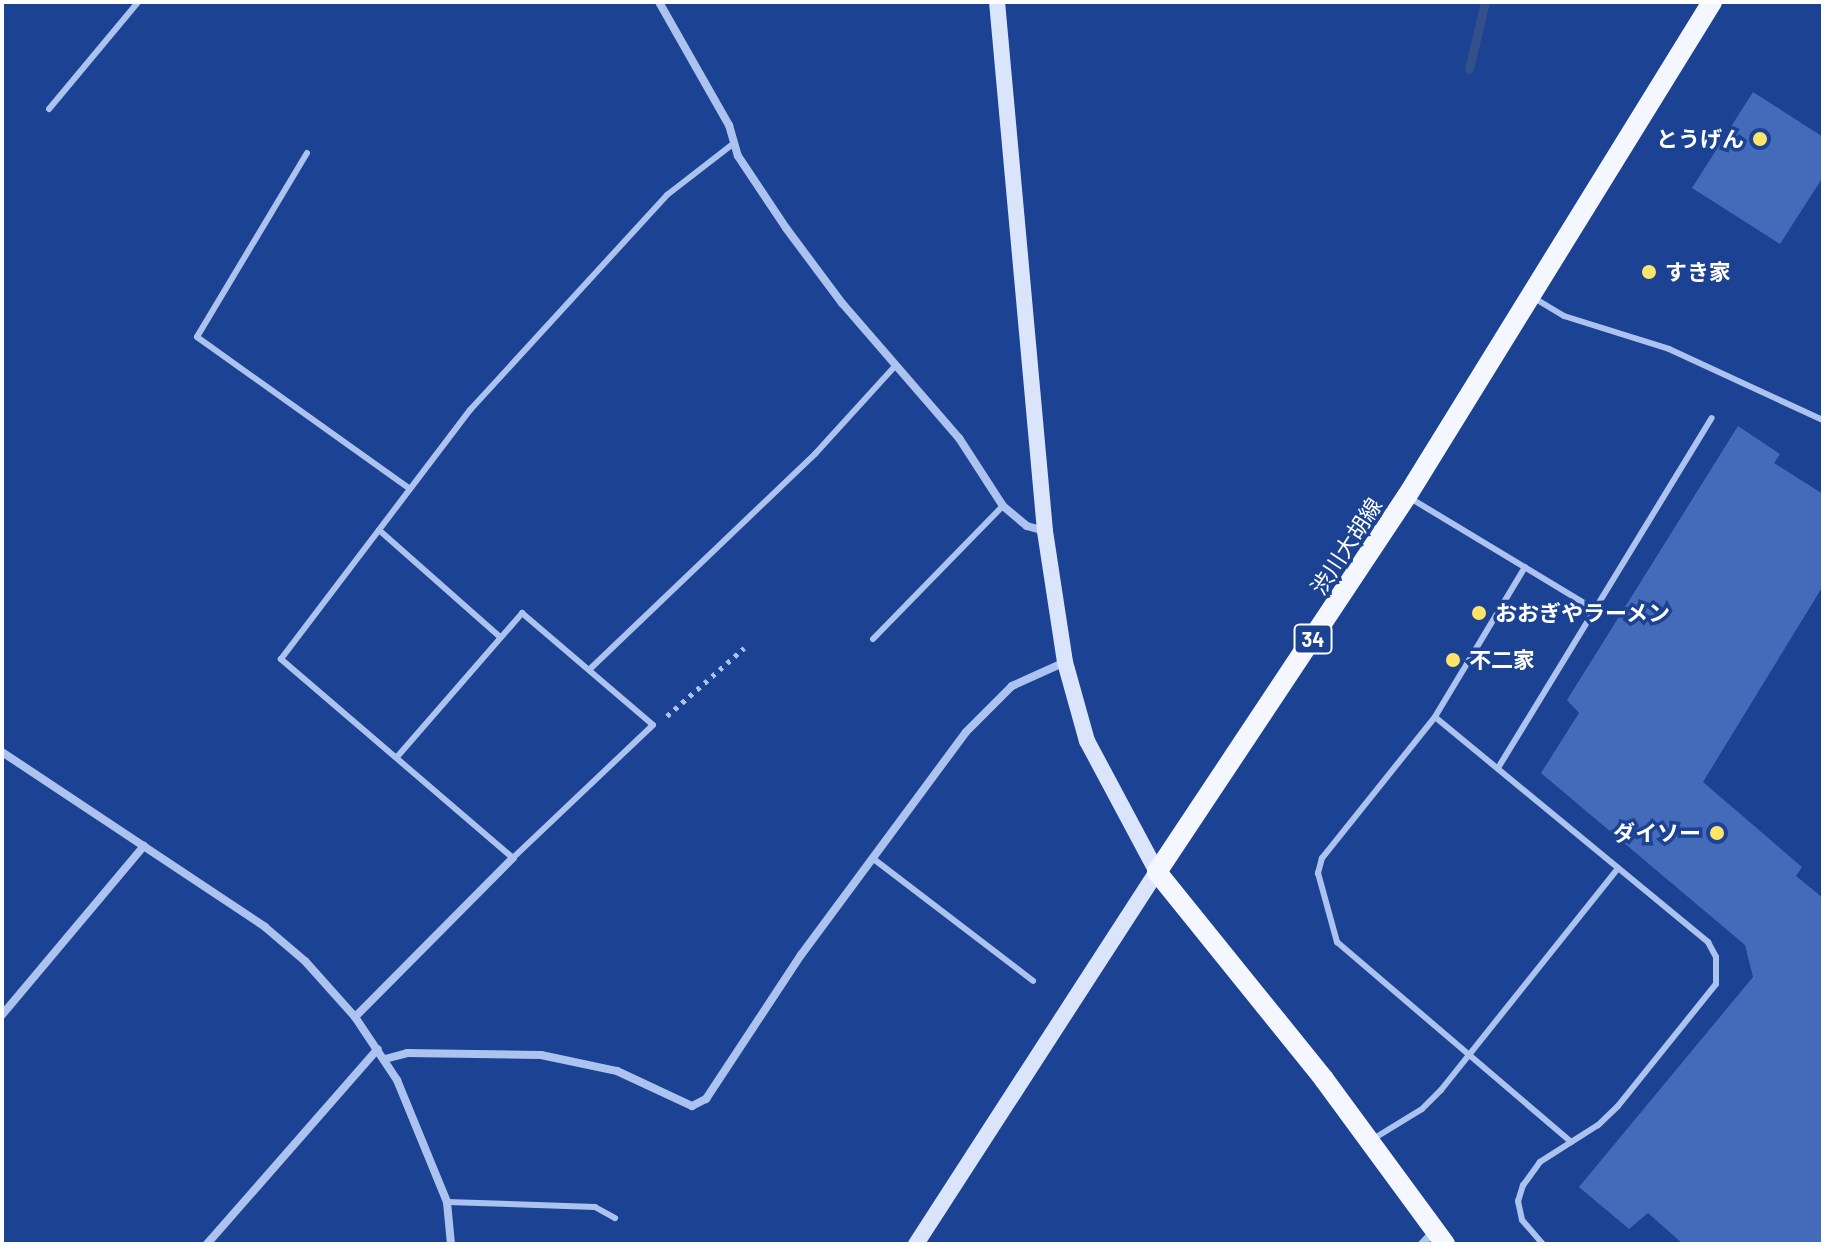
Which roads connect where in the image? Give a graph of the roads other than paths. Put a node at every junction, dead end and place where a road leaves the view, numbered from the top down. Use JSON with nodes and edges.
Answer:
{"nodes":[{"id":1,"x":138,"y":2,"type":"edge"},
{"id":2,"x":659,"y":2,"type":"edge"},
{"id":3,"x":997,"y":2,"type":"edge"},
{"id":4,"x":1712,"y":2,"type":"edge"},
{"id":5,"x":49,"y":109,"type":"dead end"},
{"id":6,"x":733,"y":144,"type":"junction"},
{"id":7,"x":307,"y":153,"type":"dead end"},
{"id":8,"x":1527,"y":294,"type":"junction"},
{"id":9,"x":896,"y":365,"type":"junction"},
{"id":10,"x":1712,"y":418,"type":"dead end"},
{"id":11,"x":1823,"y":420,"type":"edge"},
{"id":12,"x":409,"y":488,"type":"junction"},
{"id":13,"x":1407,"y":496,"type":"junction"},
{"id":14,"x":1003,"y":506,"type":"junction"},
{"id":15,"x":379,"y":530,"type":"junction"},
{"id":16,"x":1045,"y":531,"type":"junction"},
{"id":17,"x":1525,"y":567,"type":"junction"},
{"id":18,"x":1596,"y":610,"type":"junction"},
{"id":19,"x":500,"y":637,"type":"junction"},
{"id":20,"x":873,"y":639,"type":"dead end"},
{"id":21,"x":1065,"y":662,"type":"junction"},
{"id":22,"x":591,"y":668,"type":"junction"},
{"id":23,"x":1435,"y":717,"type":"junction"},
{"id":24,"x":2,"y":752,"type":"edge"},
{"id":25,"x":397,"y":757,"type":"junction"},
{"id":26,"x":1498,"y":768,"type":"junction"},
{"id":27,"x":144,"y":846,"type":"junction"},
{"id":28,"x":513,"y":858,"type":"junction"},
{"id":29,"x":875,"y":860,"type":"junction"},
{"id":30,"x":1618,"y":868,"type":"junction"},
{"id":31,"x":1157,"y":872,"type":"junction"},
{"id":32,"x":1033,"y":981,"type":"dead end"},
{"id":33,"x":2,"y":1015,"type":"edge"},
{"id":34,"x":355,"y":1017,"type":"junction"},
{"id":35,"x":378,"y":1049,"type":"junction"},
{"id":36,"x":1468,"y":1053,"type":"junction"},
{"id":37,"x":385,"y":1059,"type":"junction"},
{"id":38,"x":1370,"y":1140,"type":"junction"},
{"id":39,"x":1571,"y":1142,"type":"junction"},
{"id":40,"x":447,"y":1202,"type":"junction"},
{"id":41,"x":615,"y":1218,"type":"dead end"},
{"id":42,"x":1434,"y":1239,"type":"edge"},
{"id":43,"x":207,"y":1244,"type":"edge"},
{"id":44,"x":451,"y":1244,"type":"edge"},
{"id":45,"x":916,"y":1244,"type":"edge"},
{"id":46,"x":1543,"y":1244,"type":"edge"}],
"edges":[{"from":1,"to":5,"type":"lane"},
{"from":2,"to":6,"type":"street"},
{"from":3,"to":16,"type":"street"},
{"from":4,"to":8,"type":"main road","name":"渋川大胡線","number":"34"},
{"from":6,"to":9,"type":"street"},
{"from":6,"to":12,"type":"lane"},
{"from":7,"to":12,"type":"lane"},
{"from":8,"to":11,"type":"lane"},
{"from":8,"to":13,"type":"main road","name":"渋川大胡線","number":"34"},
{"from":9,"to":14,"type":"street"},
{"from":9,"to":22,"type":"lane"},
{"from":10,"to":18,"type":"lane"},
{"from":12,"to":15,"type":"lane"},
{"from":13,"to":17,"type":"lane"},
{"from":13,"to":31,"type":"main road","name":"渋川大胡線","number":"34"},
{"from":14,"to":16,"type":"street"},
{"from":14,"to":20,"type":"lane"},
{"from":15,"to":19,"type":"lane"},
{"from":15,"to":25,"type":"lane"},
{"from":16,"to":21,"type":"street"},
{"from":17,"to":18,"type":"lane"},
{"from":17,"to":23,"type":"lane"},
{"from":18,"to":26,"type":"lane"},
{"from":19,"to":22,"type":"lane"},
{"from":19,"to":25,"type":"lane"},
{"from":21,"to":29,"type":"street"},
{"from":21,"to":31,"type":"street"},
{"from":22,"to":28,"type":"lane"},
{"from":23,"to":26,"type":"lane"},
{"from":23,"to":36,"type":"lane"},
{"from":24,"to":27,"type":"street"},
{"from":25,"to":28,"type":"lane"},
{"from":26,"to":30,"type":"lane"},
{"from":27,"to":33,"type":"street"},
{"from":27,"to":34,"type":"street"},
{"from":28,"to":34,"type":"street"},
{"from":29,"to":32,"type":"lane"},
{"from":29,"to":37,"type":"street"},
{"from":30,"to":36,"type":"lane"},
{"from":30,"to":39,"type":"lane"},
{"from":31,"to":38,"type":"main road"},
{"from":31,"to":45,"type":"street"},
{"from":34,"to":35,"type":"street"},
{"from":35,"to":37,"type":"street"},
{"from":35,"to":43,"type":"street"},
{"from":36,"to":38,"type":"lane"},
{"from":36,"to":39,"type":"lane"},
{"from":37,"to":40,"type":"street"},
{"from":38,"to":42,"type":"main road"},
{"from":39,"to":46,"type":"lane"},
{"from":40,"to":41,"type":"lane"},
{"from":40,"to":44,"type":"street"}]}
